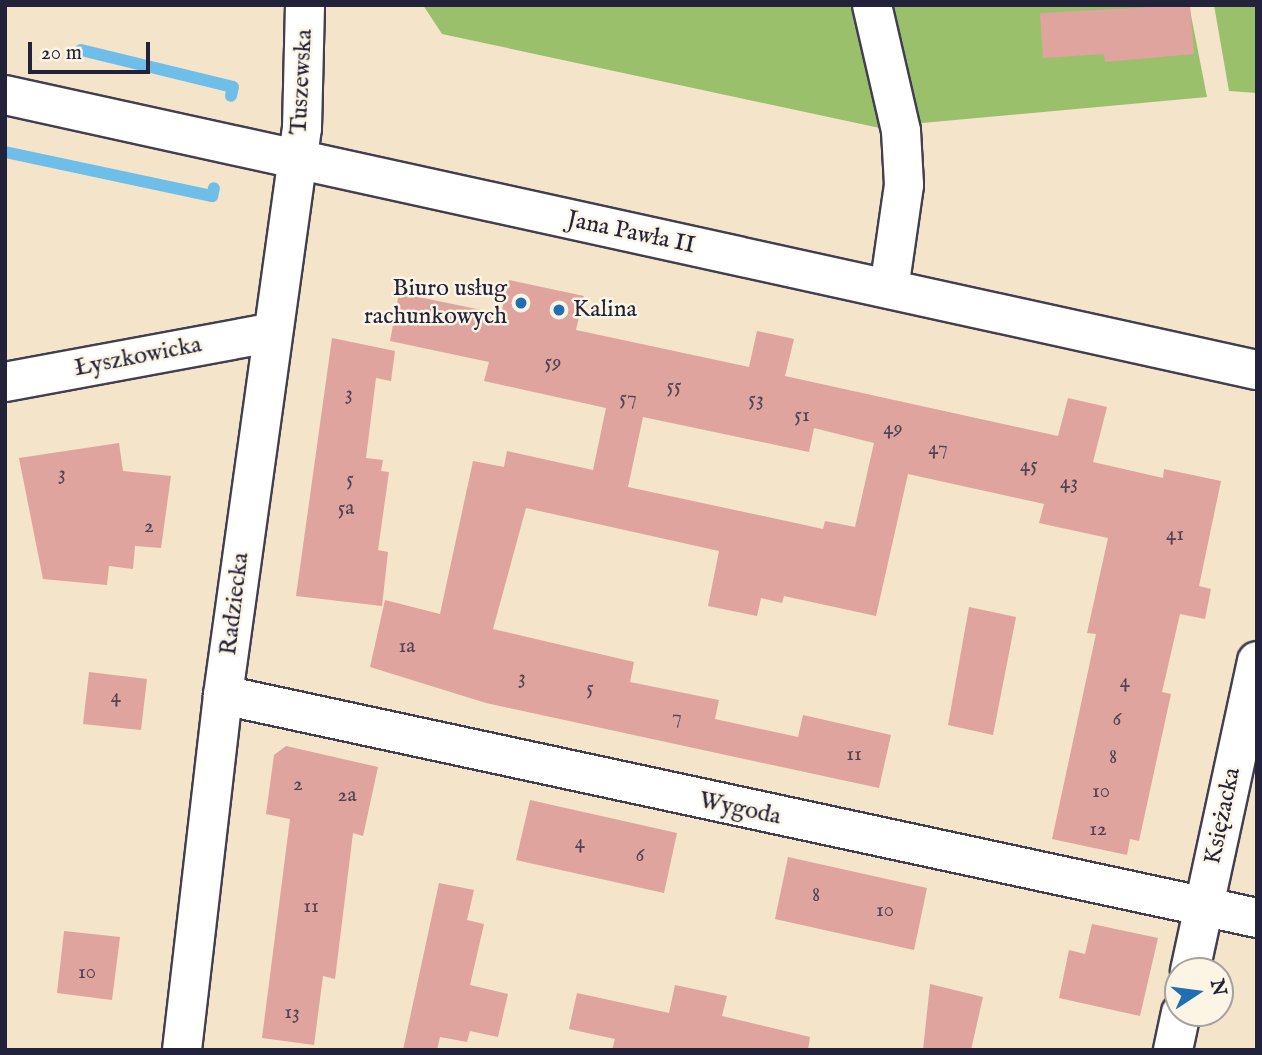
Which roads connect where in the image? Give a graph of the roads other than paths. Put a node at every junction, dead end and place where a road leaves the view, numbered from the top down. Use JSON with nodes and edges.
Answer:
{"nodes":[{"id":1,"x":305,"y":5,"type":"edge"},
{"id":2,"x":872,"y":5,"type":"edge"},
{"id":3,"x":5,"y":95,"type":"edge"},
{"id":4,"x":296,"y":160,"type":"junction"},
{"id":5,"x":889,"y":289,"type":"junction"},
{"id":6,"x":270,"y":333,"type":"junction"},
{"id":7,"x":1257,"y":370,"type":"edge"},
{"id":8,"x":5,"y":382,"type":"edge"},
{"id":9,"x":1257,"y":661,"type":"edge"},
{"id":10,"x":223,"y":695,"type":"junction"},
{"id":11,"x":1203,"y":909,"type":"junction"},
{"id":12,"x":1257,"y":918,"type":"edge"},
{"id":13,"x":1193,"y":957,"type":"edge"},
{"id":14,"x":1178,"y":1027,"type":"edge"},
{"id":15,"x":182,"y":1050,"type":"edge"},
{"id":16,"x":1173,"y":1050,"type":"edge"}],
"edges":[{"from":1,"to":4,"type":"street","name":"Tuszewska"},
{"from":2,"to":5,"type":"street"},
{"from":3,"to":4,"type":"street","name":"Jana Pawła II"},
{"from":4,"to":5,"type":"street","name":"Jana Pawła II"},
{"from":4,"to":6,"type":"street","name":"Radziecka"},
{"from":5,"to":7,"type":"street","name":"Jana Pawła II"},
{"from":6,"to":8,"type":"street","name":"Łyszkowicka"},
{"from":6,"to":10,"type":"street","name":"Radziecka"},
{"from":9,"to":11,"type":"street","name":"Księżacka"},
{"from":10,"to":11,"type":"street","name":"Wygoda"},
{"from":10,"to":15,"type":"street","name":"Radziecka"},
{"from":11,"to":12,"type":"street","name":"Wygoda"},
{"from":11,"to":13,"type":"street","name":"Księżacka"},
{"from":14,"to":16,"type":"street"}]}
